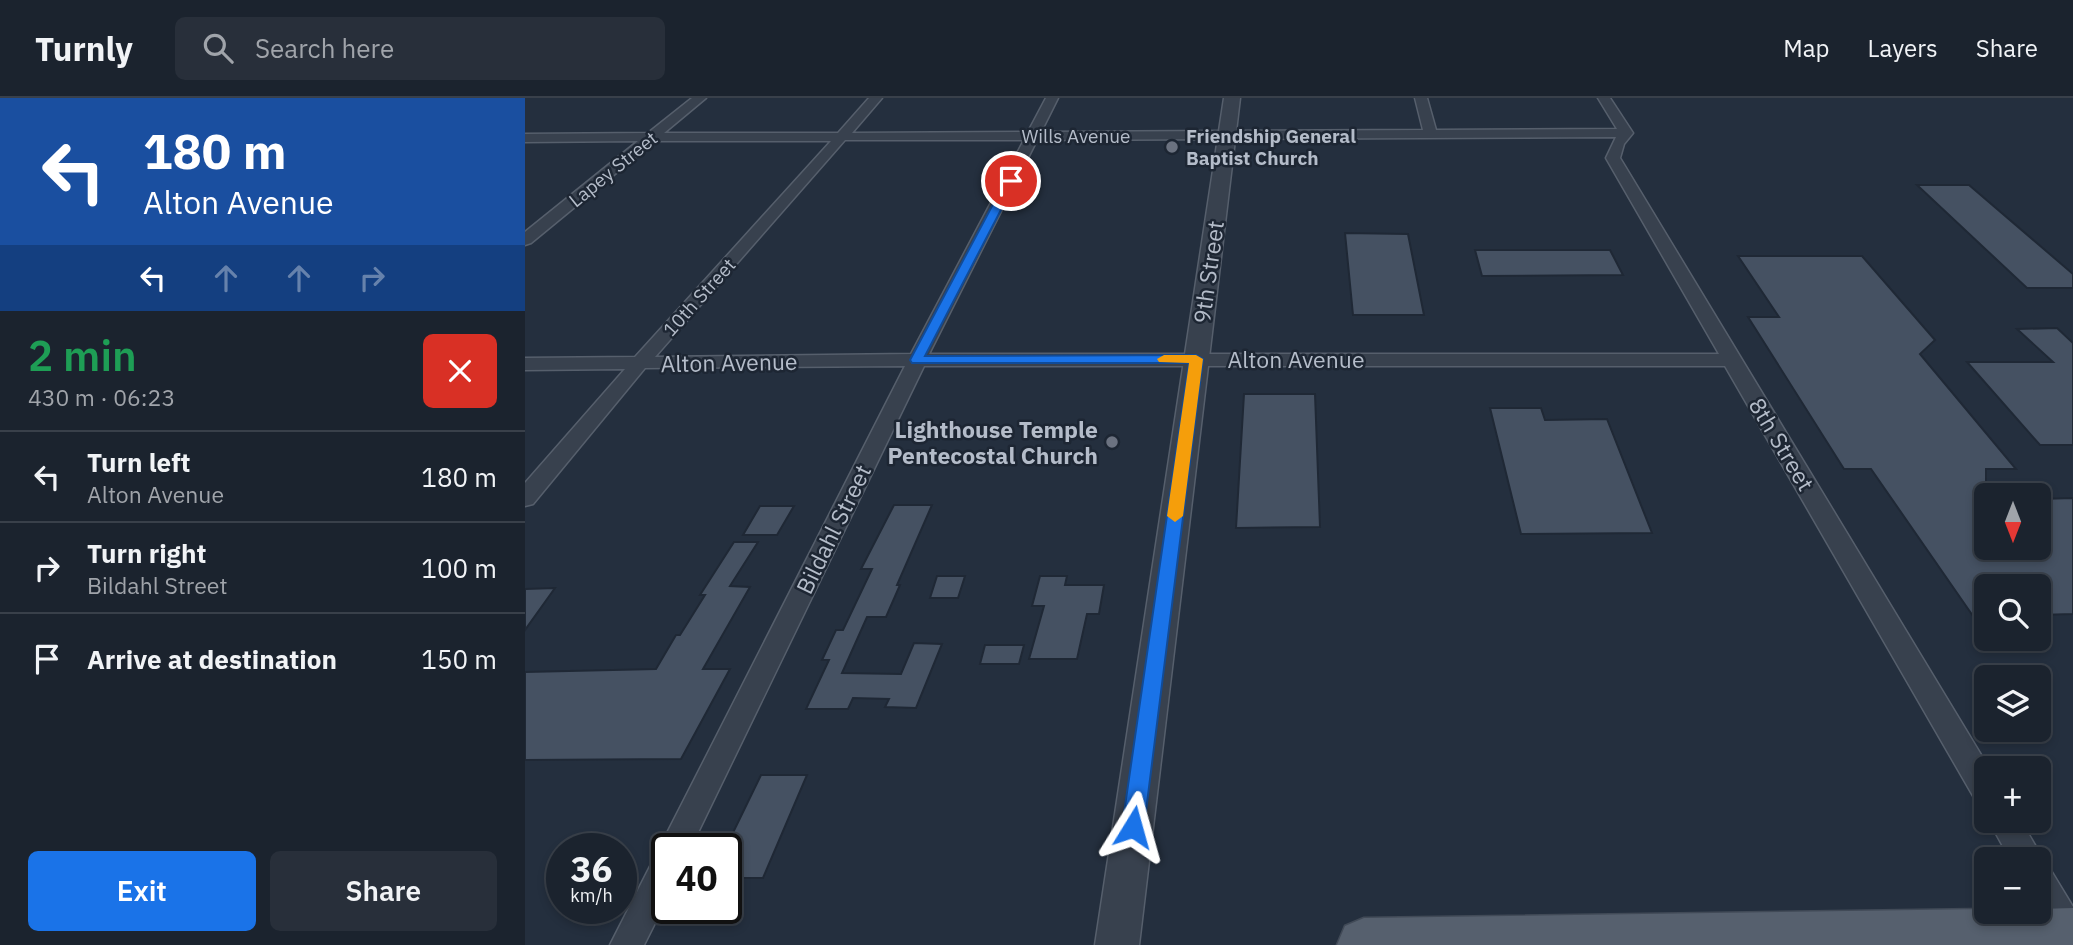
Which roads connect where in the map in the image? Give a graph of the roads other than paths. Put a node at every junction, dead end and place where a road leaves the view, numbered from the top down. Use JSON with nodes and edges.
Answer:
{"nodes":[{"id":1,"x":700,"y":98,"type":"edge"},
{"id":2,"x":876,"y":98,"type":"edge"},
{"id":3,"x":1052,"y":98,"type":"edge"},
{"id":4,"x":1232,"y":98,"type":"edge"},
{"id":5,"x":1421,"y":98,"type":"edge"},
{"id":6,"x":1604,"y":98,"type":"edge"},
{"id":7,"x":1626,"y":133,"type":"junction"},
{"id":8,"x":1431,"y":134,"type":"junction"},
{"id":9,"x":1227,"y":135,"type":"junction"},
{"id":10,"x":842,"y":136,"type":"junction"},
{"id":11,"x":1034,"y":136,"type":"junction"},
{"id":12,"x":652,"y":137,"type":"junction"},
{"id":13,"x":525,"y":138,"type":"edge"},
{"id":14,"x":525,"y":240,"type":"edge"},
{"id":15,"x":1196,"y":359,"type":"junction"},
{"id":16,"x":916,"y":360,"type":"junction"},
{"id":17,"x":1731,"y":360,"type":"junction"},
{"id":18,"x":640,"y":363,"type":"junction"},
{"id":19,"x":525,"y":365,"type":"edge"},
{"id":20,"x":525,"y":498,"type":"edge"},
{"id":21,"x":1974,"y":771,"type":"edge"},
{"id":22,"x":682,"y":833,"type":"edge"},
{"id":23,"x":651,"y":896,"type":"edge"},
{"id":24,"x":2051,"y":900,"type":"edge"},
{"id":25,"x":2072,"y":935,"type":"edge"},
{"id":26,"x":627,"y":945,"type":"edge"},
{"id":27,"x":1117,"y":945,"type":"edge"},
{"id":28,"x":1364,"y":945,"type":"edge"}],
"edges":[{"from":1,"to":12,"type":"street","name":"Lapey Street"},
{"from":2,"to":10,"type":"street","name":"10th Street"},
{"from":3,"to":11,"type":"street","name":"Bildahl Street"},
{"from":4,"to":9,"type":"street","name":"9th Street"},
{"from":5,"to":8,"type":"street"},
{"from":6,"to":7,"type":"street"},
{"from":7,"to":8,"type":"street","name":"Wills Avenue"},
{"from":7,"to":17,"type":"street","name":"8th Street"},
{"from":8,"to":9,"type":"street","name":"Wills Avenue"},
{"from":9,"to":11,"type":"street","name":"Wills Avenue"},
{"from":9,"to":15,"type":"street","name":"9th Street"},
{"from":10,"to":11,"type":"street","name":"Wills Avenue"},
{"from":10,"to":12,"type":"street","name":"Wills Avenue"},
{"from":10,"to":18,"type":"street","name":"10th Street"},
{"from":11,"to":16,"type":"street","name":"Bildahl Street"},
{"from":12,"to":13,"type":"street","name":"Wills Avenue"},
{"from":12,"to":14,"type":"street","name":"Lapey Street"},
{"from":15,"to":16,"type":"street","name":"Alton Avenue"},
{"from":15,"to":17,"type":"street","name":"Alton Avenue"},
{"from":15,"to":27,"type":"street","name":"9th Street"},
{"from":16,"to":18,"type":"street","name":"Alton Avenue"},
{"from":16,"to":22,"type":"street","name":"Bildahl Street"},
{"from":17,"to":21,"type":"street","name":"8th Street"},
{"from":18,"to":19,"type":"street","name":"Alton Avenue"},
{"from":18,"to":20,"type":"street","name":"10th Street"},
{"from":23,"to":26,"type":"street"},
{"from":24,"to":25,"type":"street"},
{"from":25,"to":28,"type":"main road"}]}
